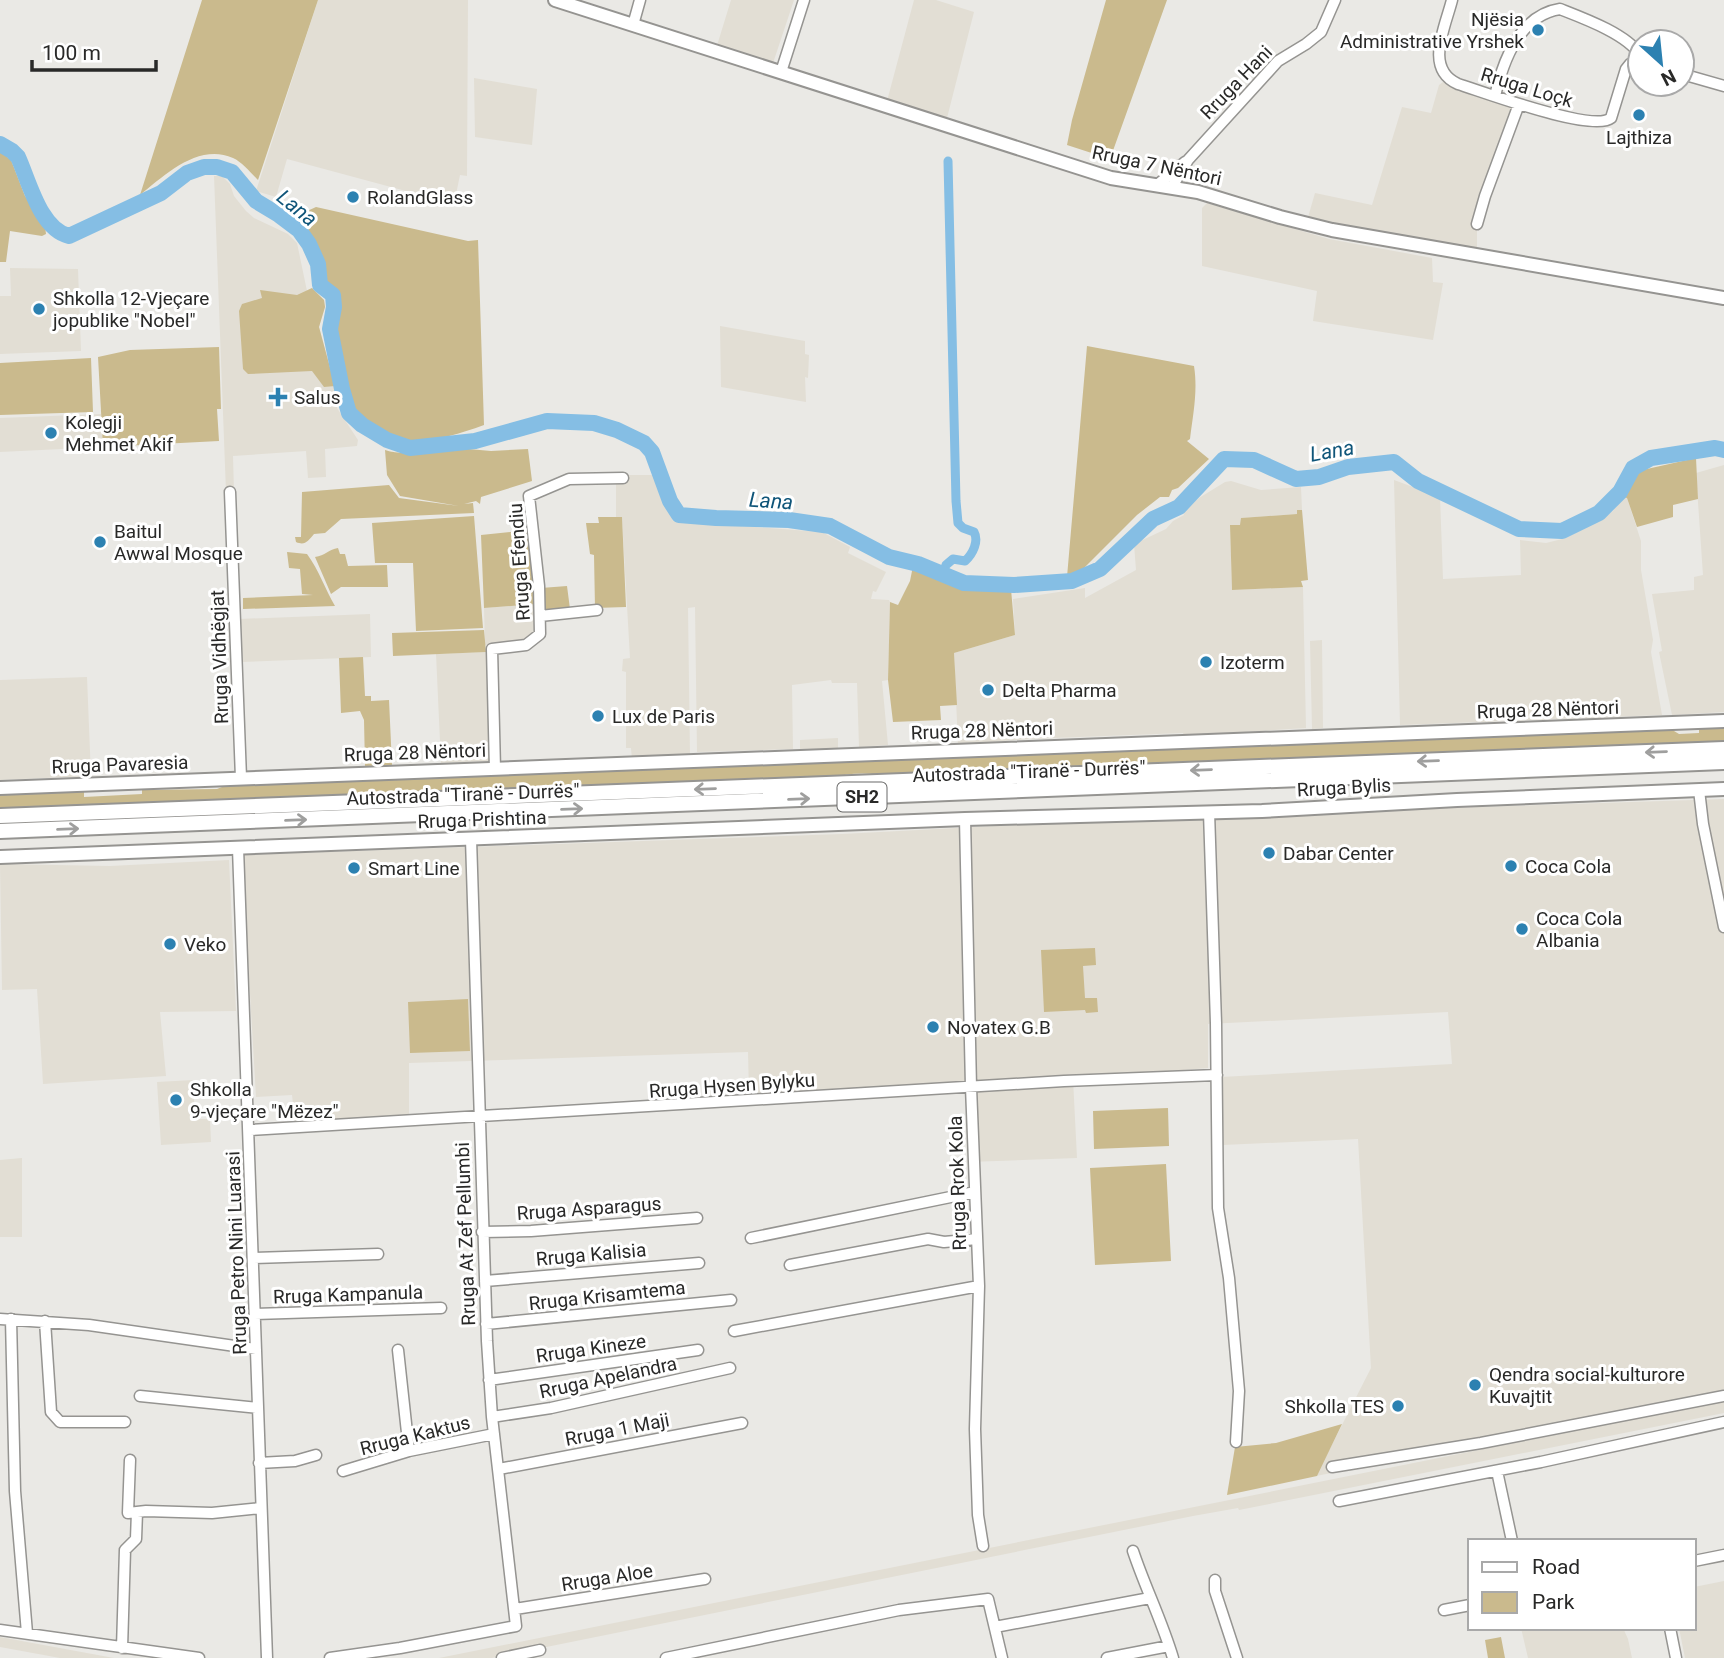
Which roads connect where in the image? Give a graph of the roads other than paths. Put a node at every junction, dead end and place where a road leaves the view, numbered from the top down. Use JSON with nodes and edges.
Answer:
{"nodes":[{"id":1,"x":555,"y":0,"type":"edge"},
{"id":2,"x":640,"y":0,"type":"edge"},
{"id":3,"x":804,"y":0,"type":"edge"},
{"id":4,"x":1335,"y":0,"type":"edge"},
{"id":5,"x":1452,"y":0,"type":"edge"},
{"id":6,"x":1557,"y":4,"type":"edge"},
{"id":7,"x":585,"y":5,"type":"edge"},
{"id":8,"x":633,"y":25,"type":"junction"},
{"id":9,"x":1626,"y":42,"type":"edge"},
{"id":10,"x":1626,"y":69,"type":"edge"},
{"id":11,"x":782,"y":72,"type":"junction"},
{"id":12,"x":1696,"y":78,"type":"edge"},
{"id":13,"x":1724,"y":86,"type":"edge"},
{"id":14,"x":1495,"y":96,"type":"junction"},
{"id":15,"x":1519,"y":104,"type":"junction"},
{"id":16,"x":1188,"y":160,"type":"junction"},
{"id":17,"x":1157,"y":185,"type":"junction"},
{"id":18,"x":1172,"y":187,"type":"junction"},
{"id":19,"x":1477,"y":224,"type":"dead end"},
{"id":20,"x":1724,"y":298,"type":"edge"},
{"id":21,"x":623,"y":478,"type":"dead end"},
{"id":22,"x":230,"y":492,"type":"dead end"},
{"id":23,"x":597,"y":610,"type":"dead end"},
{"id":24,"x":540,"y":616,"type":"junction"},
{"id":25,"x":1724,"y":721,"type":"edge"},
{"id":26,"x":1724,"y":750,"type":"edge"},
{"id":27,"x":1724,"y":762,"type":"edge"},
{"id":28,"x":495,"y":768,"type":"junction"},
{"id":29,"x":241,"y":778,"type":"junction"},
{"id":30,"x":0,"y":788,"type":"edge"},
{"id":31,"x":1724,"y":789,"type":"edge"},
{"id":32,"x":1699,"y":790,"type":"junction"},
{"id":33,"x":1209,"y":812,"type":"junction"},
{"id":34,"x":0,"y":816,"type":"edge"},
{"id":35,"x":965,"y":819,"type":"junction"},
{"id":36,"x":0,"y":831,"type":"edge"},
{"id":37,"x":471,"y":839,"type":"junction"},
{"id":38,"x":238,"y":848,"type":"junction"},
{"id":39,"x":0,"y":857,"type":"edge"},
{"id":40,"x":1724,"y":928,"type":"edge"},
{"id":41,"x":1217,"y":1075,"type":"junction"},
{"id":42,"x":971,"y":1087,"type":"junction"},
{"id":43,"x":479,"y":1118,"type":"junction"},
{"id":44,"x":250,"y":1130,"type":"junction"},
{"id":45,"x":975,"y":1192,"type":"junction"},
{"id":46,"x":697,"y":1218,"type":"dead end"},
{"id":47,"x":482,"y":1232,"type":"junction"},
{"id":48,"x":751,"y":1238,"type":"dead end"},
{"id":49,"x":977,"y":1239,"type":"junction"},
{"id":50,"x":378,"y":1254,"type":"dead end"},
{"id":51,"x":253,"y":1258,"type":"junction"},
{"id":52,"x":699,"y":1263,"type":"dead end"},
{"id":53,"x":790,"y":1265,"type":"dead end"},
{"id":54,"x":485,"y":1281,"type":"junction"},
{"id":55,"x":979,"y":1286,"type":"junction"},
{"id":56,"x":731,"y":1300,"type":"dead end"},
{"id":57,"x":441,"y":1308,"type":"dead end"},
{"id":58,"x":255,"y":1314,"type":"junction"},
{"id":59,"x":6,"y":1319,"type":"edge"},
{"id":60,"x":45,"y":1321,"type":"junction"},
{"id":61,"x":486,"y":1324,"type":"junction"},
{"id":62,"x":734,"y":1331,"type":"dead end"},
{"id":63,"x":256,"y":1349,"type":"junction"},
{"id":64,"x":398,"y":1350,"type":"dead end"},
{"id":65,"x":698,"y":1350,"type":"dead end"},
{"id":66,"x":730,"y":1368,"type":"dead end"},
{"id":67,"x":489,"y":1380,"type":"junction"},
{"id":68,"x":140,"y":1396,"type":"dead end"},
{"id":69,"x":1724,"y":1396,"type":"edge"},
{"id":70,"x":258,"y":1408,"type":"junction"},
{"id":71,"x":492,"y":1416,"type":"junction"},
{"id":72,"x":125,"y":1422,"type":"dead end"},
{"id":73,"x":1724,"y":1422,"type":"edge"},
{"id":74,"x":742,"y":1423,"type":"dead end"},
{"id":75,"x":494,"y":1434,"type":"junction"},
{"id":76,"x":1236,"y":1443,"type":"dead end"},
{"id":77,"x":409,"y":1451,"type":"junction"},
{"id":78,"x":316,"y":1455,"type":"dead end"},
{"id":79,"x":130,"y":1460,"type":"dead end"},
{"id":80,"x":259,"y":1463,"type":"junction"},
{"id":81,"x":1332,"y":1467,"type":"dead end"},
{"id":82,"x":499,"y":1469,"type":"junction"},
{"id":83,"x":343,"y":1471,"type":"dead end"},
{"id":84,"x":1497,"y":1471,"type":"junction"},
{"id":85,"x":1339,"y":1501,"type":"dead end"},
{"id":86,"x":260,"y":1508,"type":"junction"},
{"id":87,"x":137,"y":1512,"type":"junction"},
{"id":88,"x":1512,"y":1539,"type":"edge"},
{"id":89,"x":983,"y":1546,"type":"dead end"},
{"id":90,"x":1133,"y":1550,"type":"dead end"},
{"id":91,"x":1724,"y":1555,"type":"edge"},
{"id":92,"x":1696,"y":1561,"type":"edge"},
{"id":93,"x":705,"y":1579,"type":"dead end"},
{"id":94,"x":1214,"y":1580,"type":"dead end"},
{"id":95,"x":1150,"y":1598,"type":"junction"},
{"id":96,"x":1468,"y":1605,"type":"edge"},
{"id":97,"x":515,"y":1609,"type":"junction"},
{"id":98,"x":1444,"y":1611,"type":"dead end"},
{"id":99,"x":995,"y":1627,"type":"junction"},
{"id":100,"x":0,"y":1630,"type":"edge"},
{"id":101,"x":1670,"y":1630,"type":"edge"},
{"id":102,"x":27,"y":1633,"type":"junction"},
{"id":103,"x":1169,"y":1646,"type":"junction"},
{"id":104,"x":122,"y":1648,"type":"junction"},
{"id":105,"x":540,"y":1650,"type":"dead end"},
{"id":106,"x":199,"y":1658,"type":"edge"},
{"id":107,"x":267,"y":1658,"type":"edge"},
{"id":108,"x":330,"y":1658,"type":"edge"},
{"id":109,"x":502,"y":1658,"type":"edge"},
{"id":110,"x":666,"y":1658,"type":"edge"},
{"id":111,"x":1002,"y":1658,"type":"edge"},
{"id":112,"x":1107,"y":1658,"type":"edge"},
{"id":113,"x":1173,"y":1658,"type":"edge"},
{"id":114,"x":1237,"y":1658,"type":"edge"},
{"id":115,"x":1676,"y":1658,"type":"edge"}],
"edges":[{"from":1,"to":7,"type":"main road","name":"Rruga 7 Nëntori"},
{"from":2,"to":8,"type":"street"},
{"from":3,"to":11,"type":"street"},
{"from":4,"to":16,"type":"street","name":"Rruga Hani"},
{"from":5,"to":14,"type":"street","name":"Rruga Loçk"},
{"from":6,"to":9,"type":"street"},
{"from":6,"to":14,"type":"street"},
{"from":7,"to":8,"type":"main road","name":"Rruga 7 Nëntori"},
{"from":8,"to":11,"type":"main road","name":"Rruga 7 Nëntori"},
{"from":10,"to":15,"type":"street","name":"Rruga Loçk"},
{"from":11,"to":17,"type":"main road","name":"Rruga 7 Nëntori"},
{"from":12,"to":13,"type":"street"},
{"from":14,"to":15,"type":"street","name":"Rruga Loçk"},
{"from":15,"to":19,"type":"street"},
{"from":16,"to":17,"type":"street","name":"Rruga Hani"},
{"from":16,"to":18,"type":"street","name":"Rruga Hani"},
{"from":17,"to":18,"type":"main road","name":"Rruga 7 Nëntori"},
{"from":18,"to":20,"type":"main road","name":"Rruga 7 Nëntori"},
{"from":21,"to":24,"type":"street","name":"Rruga Efendiu"},
{"from":22,"to":29,"type":"street","name":"Rruga Vidhëgjat"},
{"from":23,"to":24,"type":"street"},
{"from":24,"to":28,"type":"street","name":"Rruga Efendiu"},
{"from":25,"to":28,"type":"main road","name":"Rruga 28 Nëntori"},
{"from":26,"to":34,"type":"highway","name":"Autostrada \"Tiranë - Durrës\"","number":"SH2","one_way":true},
{"from":36,"to":27,"type":"highway","name":"Autostrada \"Tiranë - Durrës\"","number":"SH2","one_way":true},
{"from":28,"to":29,"type":"main road","name":"Rruga 28 Nëntori"},
{"from":29,"to":30,"type":"main road","name":"Rruga Pavaresia"},
{"from":31,"to":32,"type":"main road","name":"Rruga Bylis"},
{"from":32,"to":33,"type":"main road","name":"Rruga Bylis"},
{"from":32,"to":40,"type":"street"},
{"from":33,"to":35,"type":"main road","name":"Rruga Bylis"},
{"from":33,"to":41,"type":"street"},
{"from":35,"to":37,"type":"main road","name":"Rruga Prishtina"},
{"from":35,"to":42,"type":"street","name":"Rruga Rrok Kola"},
{"from":37,"to":38,"type":"main road","name":"Rruga Prishtina"},
{"from":37,"to":43,"type":"street","name":"Rruga At Zef Pellumbi"},
{"from":38,"to":39,"type":"main road","name":"Rruga Prishtina"},
{"from":38,"to":44,"type":"street","name":"Rruga Petro Nini Luarasi"},
{"from":41,"to":42,"type":"street","name":"Rruga Hysen Bylyku"},
{"from":41,"to":76,"type":"street"},
{"from":42,"to":43,"type":"street","name":"Rruga Hysen Bylyku"},
{"from":42,"to":45,"type":"street","name":"Rruga Rrok Kola"},
{"from":43,"to":44,"type":"street","name":"Rruga Hysen Bylyku"},
{"from":43,"to":47,"type":"street","name":"Rruga At Zef Pellumbi"},
{"from":44,"to":51,"type":"street","name":"Rruga Petro Nini Luarasi"},
{"from":45,"to":48,"type":"street"},
{"from":45,"to":49,"type":"street","name":"Rruga Rrok Kola"},
{"from":46,"to":47,"type":"street","name":"Rruga Asparagus"},
{"from":47,"to":54,"type":"street","name":"Rruga At Zef Pellumbi"},
{"from":49,"to":53,"type":"street"},
{"from":49,"to":55,"type":"street","name":"Rruga Rrok Kola"},
{"from":50,"to":51,"type":"street"},
{"from":51,"to":58,"type":"street","name":"Rruga Petro Nini Luarasi"},
{"from":52,"to":54,"type":"street","name":"Rruga Kalisia"},
{"from":54,"to":61,"type":"street","name":"Rruga At Zef Pellumbi"},
{"from":55,"to":62,"type":"street"},
{"from":55,"to":89,"type":"street","name":"Rruga Rrok Kola"},
{"from":56,"to":61,"type":"street","name":"Rruga Krisamtema"},
{"from":57,"to":58,"type":"street","name":"Rruga Kampanula"},
{"from":58,"to":63,"type":"street","name":"Rruga Petro Nini Luarasi"},
{"from":59,"to":60,"type":"street"},
{"from":59,"to":102,"type":"street"},
{"from":60,"to":63,"type":"street"},
{"from":60,"to":72,"type":"street"},
{"from":61,"to":67,"type":"street","name":"Rruga At Zef Pellumbi"},
{"from":63,"to":70,"type":"street","name":"Rruga Petro Nini Luarasi"},
{"from":64,"to":77,"type":"street"},
{"from":65,"to":67,"type":"street","name":"Rruga Kineze"},
{"from":66,"to":71,"type":"street","name":"Rruga Apelandra"},
{"from":67,"to":71,"type":"street","name":"Rruga At Zef Pellumbi"},
{"from":68,"to":70,"type":"street"},
{"from":69,"to":81,"type":"street"},
{"from":70,"to":80,"type":"street","name":"Rruga Petro Nini Luarasi"},
{"from":71,"to":75,"type":"street","name":"Rruga At Zef Pellumbi"},
{"from":73,"to":84,"type":"street"},
{"from":74,"to":82,"type":"street","name":"Rruga 1 Maji"},
{"from":75,"to":77,"type":"street","name":"Rruga Kaktus"},
{"from":75,"to":82,"type":"street","name":"Rruga At Zef Pellumbi"},
{"from":77,"to":83,"type":"street","name":"Rruga Kaktus"},
{"from":78,"to":80,"type":"street"},
{"from":79,"to":87,"type":"street"},
{"from":80,"to":86,"type":"street","name":"Rruga Petro Nini Luarasi"},
{"from":82,"to":97,"type":"street","name":"Rruga At Zef Pellumbi"},
{"from":84,"to":85,"type":"street"},
{"from":84,"to":88,"type":"street"},
{"from":86,"to":87,"type":"street"},
{"from":86,"to":107,"type":"street","name":"Rruga Petro Nini Luarasi"},
{"from":87,"to":104,"type":"street"},
{"from":90,"to":95,"type":"street"},
{"from":91,"to":92,"type":"street"},
{"from":93,"to":97,"type":"street","name":"Rruga Aloe"},
{"from":94,"to":114,"type":"street"},
{"from":95,"to":99,"type":"street"},
{"from":95,"to":103,"type":"street"},
{"from":96,"to":98,"type":"street"},
{"from":97,"to":108,"type":"street","name":"Rruga At Zef Pellumbi"},
{"from":99,"to":110,"type":"street"},
{"from":99,"to":111,"type":"street"},
{"from":100,"to":102,"type":"street"},
{"from":101,"to":115,"type":"street"},
{"from":102,"to":104,"type":"street"},
{"from":103,"to":112,"type":"street"},
{"from":103,"to":113,"type":"street"},
{"from":104,"to":106,"type":"street"},
{"from":105,"to":109,"type":"street"}]}
